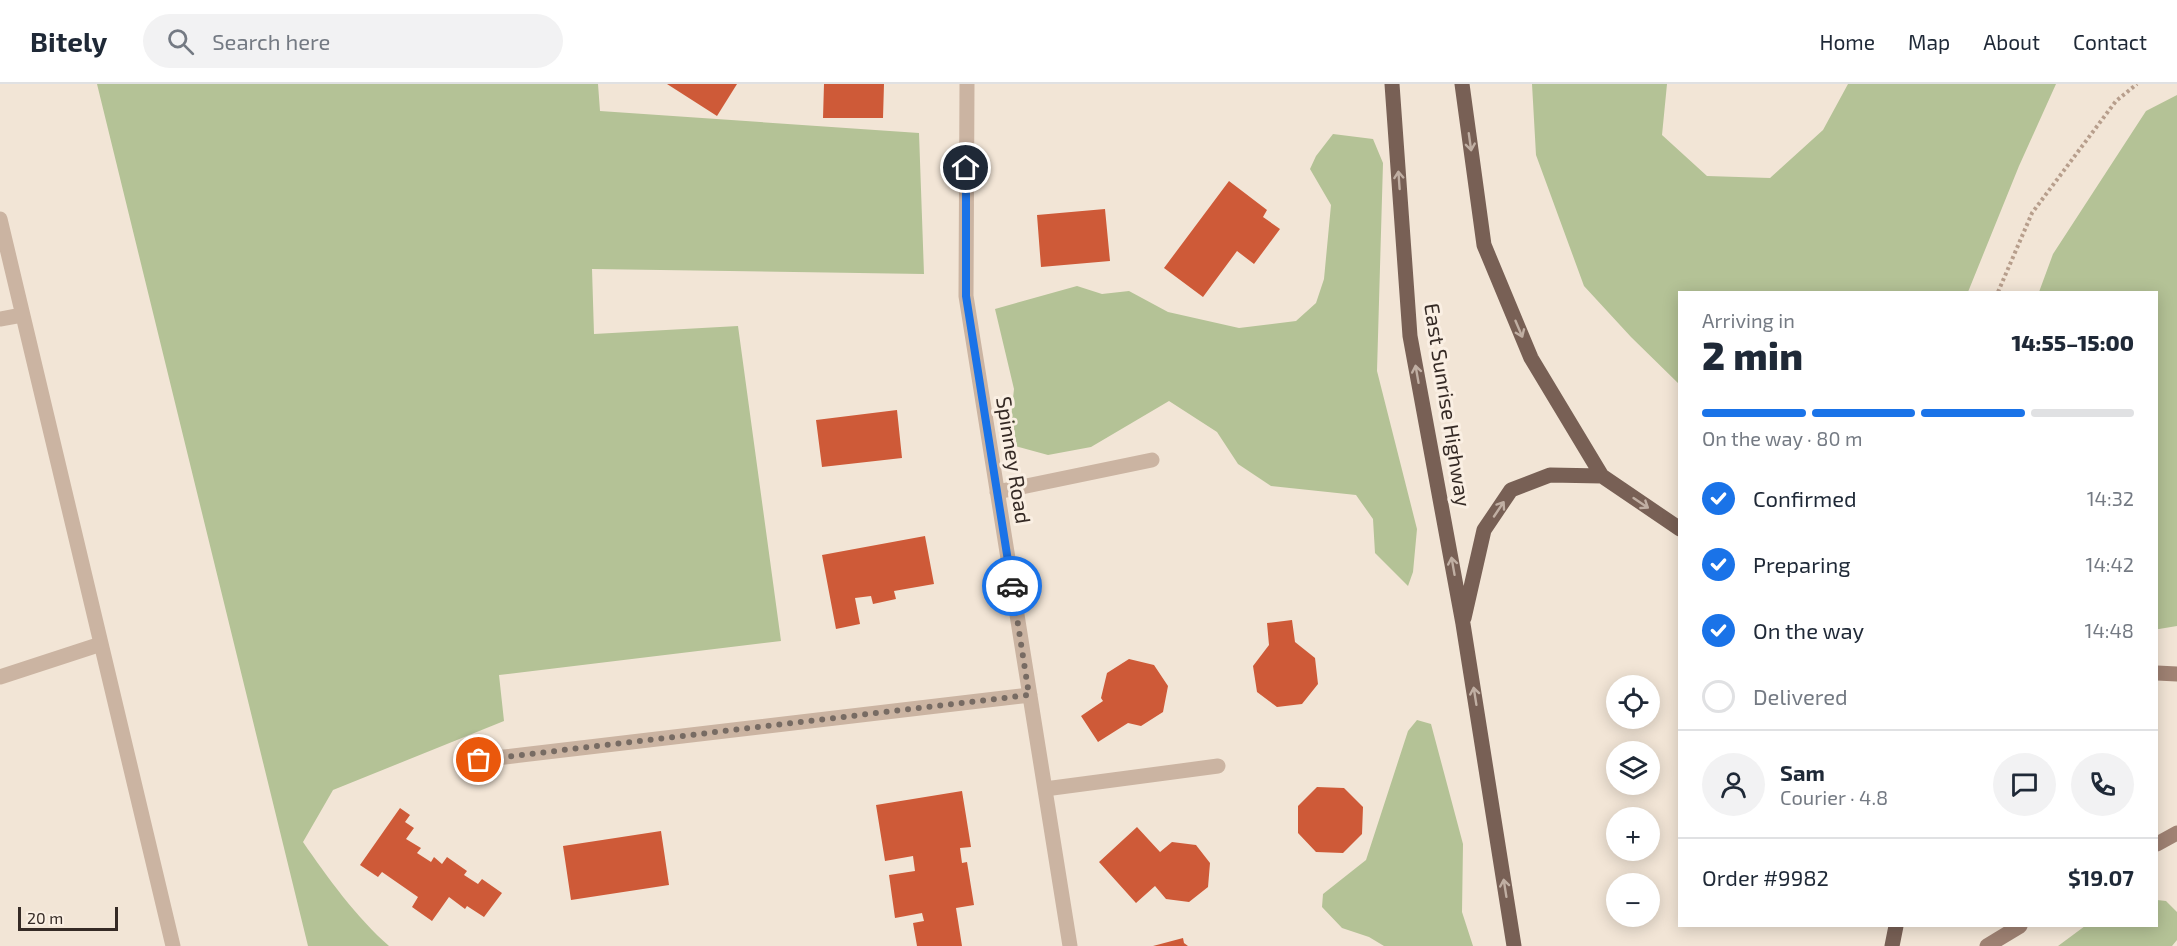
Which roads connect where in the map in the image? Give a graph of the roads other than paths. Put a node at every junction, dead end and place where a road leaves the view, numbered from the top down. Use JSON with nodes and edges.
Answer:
{"nodes":[{"id":1,"x":967,"y":84,"type":"edge"},
{"id":2,"x":1392,"y":84,"type":"edge"},
{"id":3,"x":1462,"y":84,"type":"edge"},
{"id":4,"x":0,"y":219,"type":"edge"},
{"id":5,"x":22,"y":315,"type":"junction"},
{"id":6,"x":0,"y":319,"type":"edge"},
{"id":7,"x":1152,"y":460,"type":"dead end"},
{"id":8,"x":1602,"y":476,"type":"junction"},
{"id":9,"x":997,"y":492,"type":"junction"},
{"id":10,"x":1678,"y":528,"type":"edge"},
{"id":11,"x":1463,"y":624,"type":"junction"},
{"id":12,"x":101,"y":644,"type":"junction"},
{"id":13,"x":2158,"y":673,"type":"edge"},
{"id":14,"x":2177,"y":674,"type":"edge"},
{"id":15,"x":0,"y":677,"type":"edge"},
{"id":16,"x":1029,"y":695,"type":"junction"},
{"id":17,"x":479,"y":760,"type":"dead end"},
{"id":18,"x":1218,"y":766,"type":"dead end"},
{"id":19,"x":1045,"y":789,"type":"junction"},
{"id":20,"x":2177,"y":833,"type":"edge"},
{"id":21,"x":2158,"y":843,"type":"edge"},
{"id":22,"x":1896,"y":927,"type":"edge"},
{"id":23,"x":2018,"y":927,"type":"edge"},
{"id":24,"x":173,"y":946,"type":"edge"},
{"id":25,"x":1070,"y":946,"type":"edge"},
{"id":26,"x":1514,"y":946,"type":"edge"},
{"id":27,"x":1892,"y":946,"type":"edge"},
{"id":28,"x":1987,"y":946,"type":"edge"}],
"edges":[{"from":1,"to":9,"type":"street","name":"Spinney Road"},
{"from":11,"to":2,"type":"main road","name":"East Sunrise Highway","one_way":true},
{"from":3,"to":8,"type":"main road","one_way":true},
{"from":4,"to":5,"type":"street"},
{"from":5,"to":6,"type":"street"},
{"from":5,"to":12,"type":"street"},
{"from":7,"to":9,"type":"street"},
{"from":8,"to":10,"type":"main road","one_way":true},
{"from":11,"to":8,"type":"main road","one_way":true},
{"from":9,"to":16,"type":"street","name":"Spinney Road"},
{"from":26,"to":11,"type":"main road","name":"East Sunrise Highway","one_way":true},
{"from":12,"to":15,"type":"street"},
{"from":12,"to":24,"type":"street"},
{"from":13,"to":14,"type":"main road"},
{"from":16,"to":17,"type":"street"},
{"from":16,"to":19,"type":"street","name":"Spinney Road"},
{"from":18,"to":19,"type":"street"},
{"from":19,"to":25,"type":"street","name":"Spinney Road"},
{"from":20,"to":21,"type":"main road"},
{"from":22,"to":27,"type":"main road"},
{"from":23,"to":28,"type":"main road"}]}
